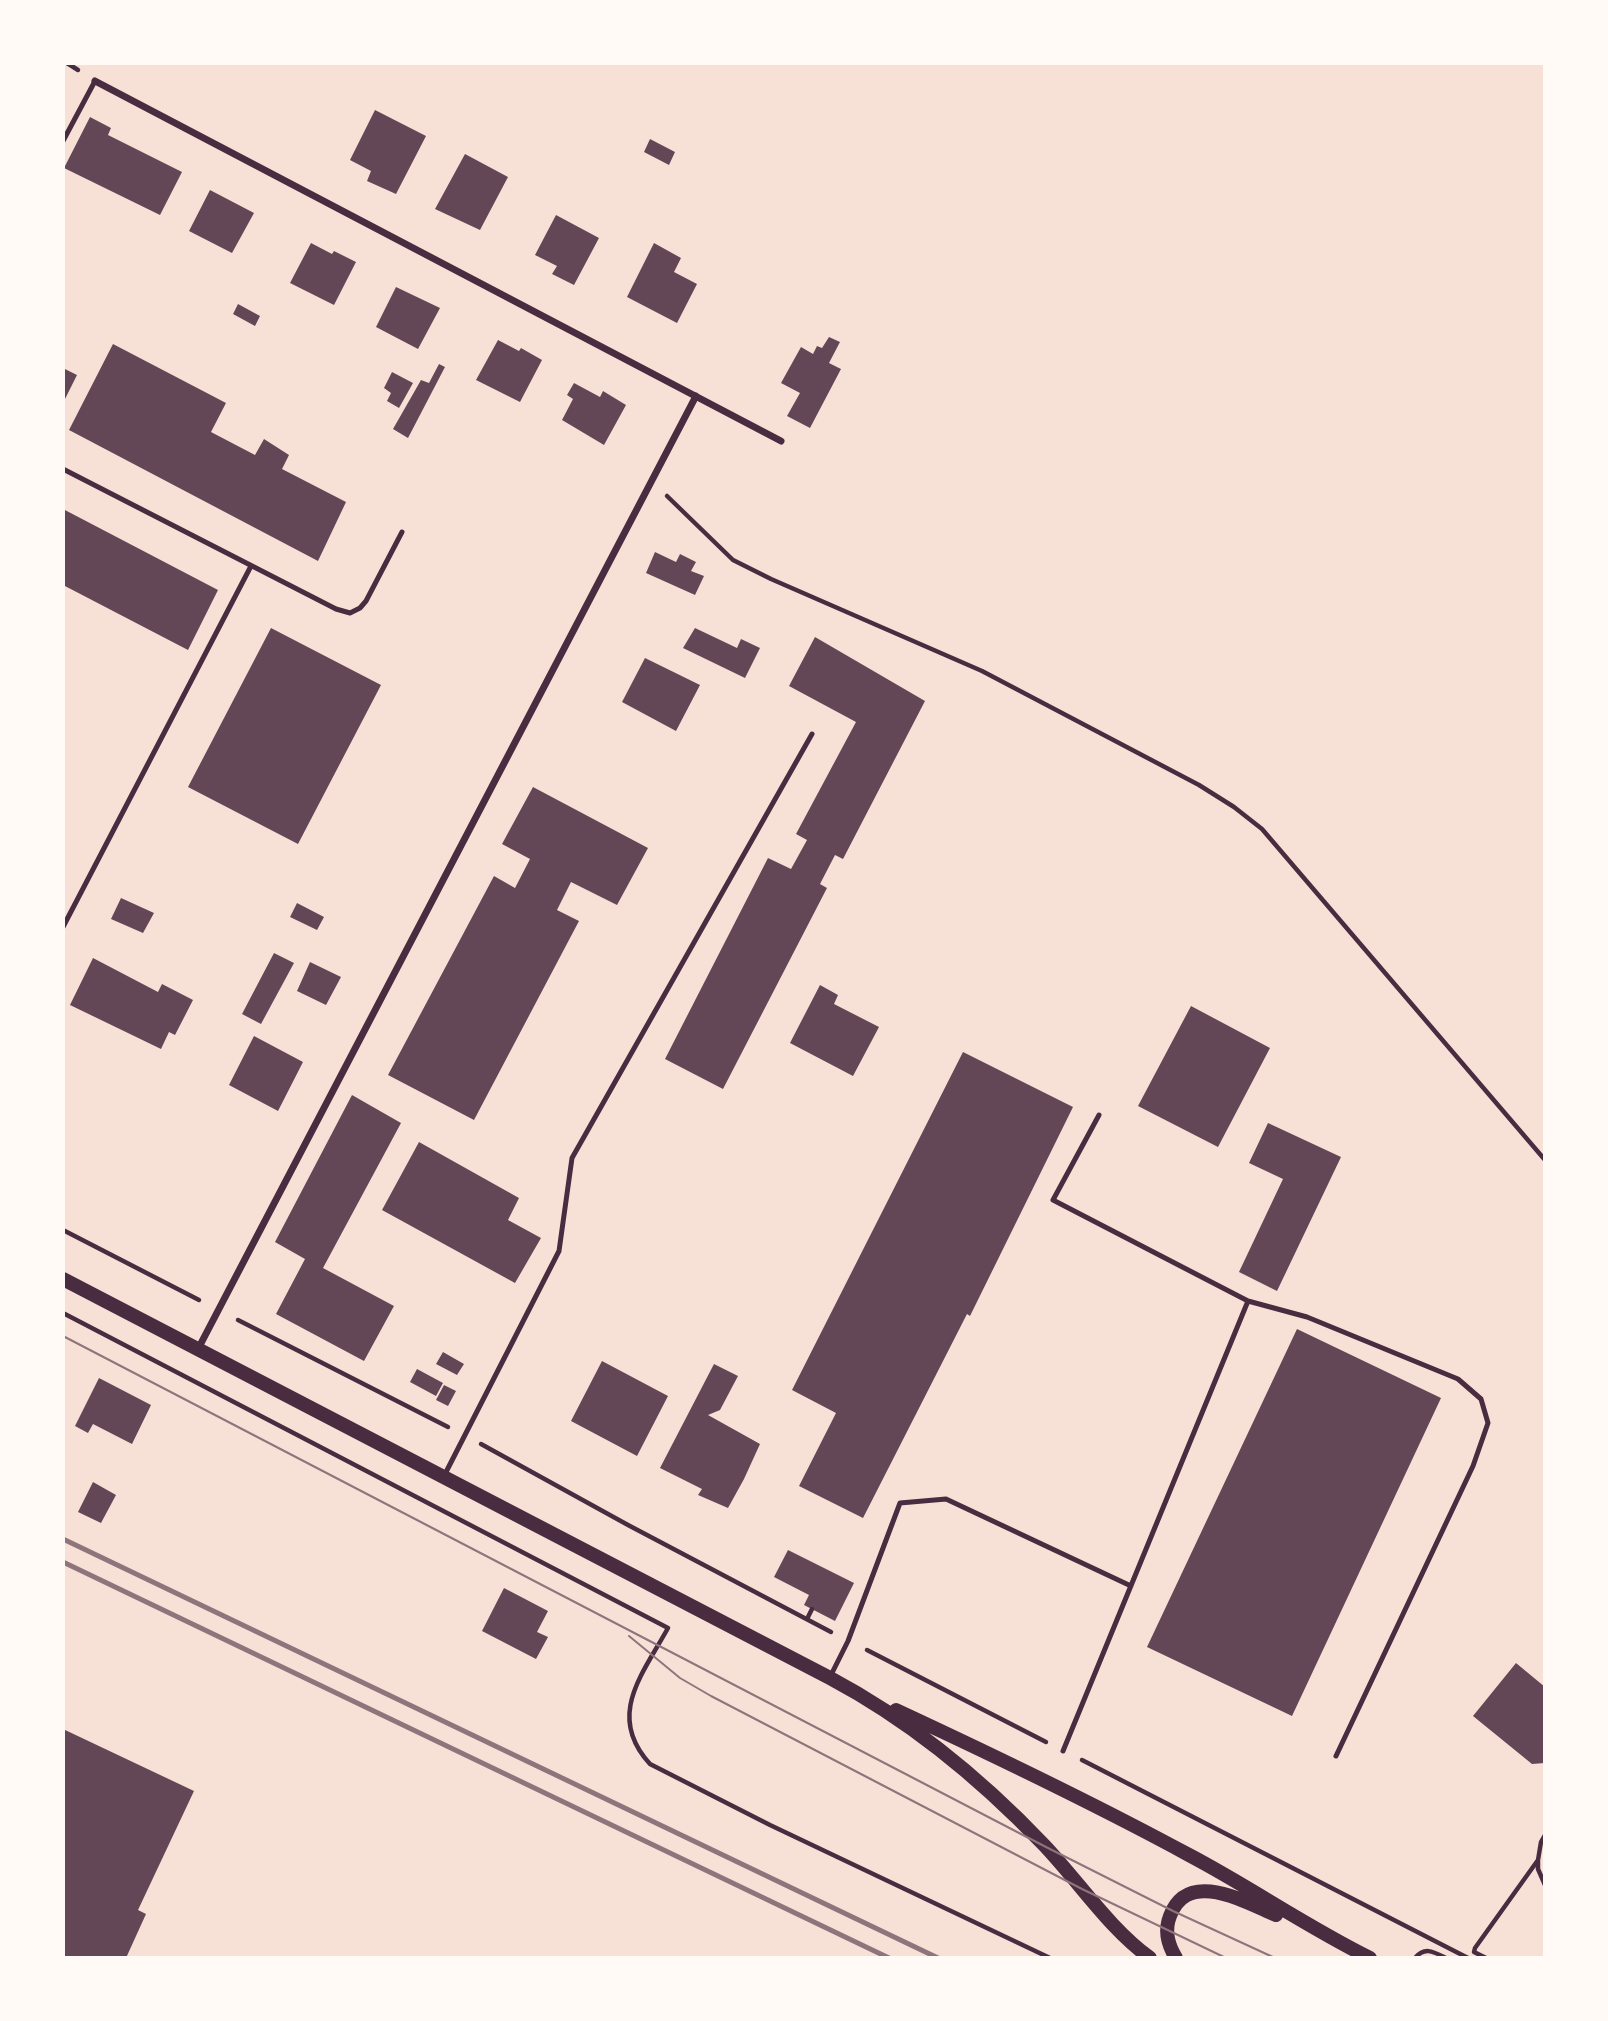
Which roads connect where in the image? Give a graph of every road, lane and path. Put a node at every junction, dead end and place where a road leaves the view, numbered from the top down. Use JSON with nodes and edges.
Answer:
{"nodes":[{"id":1,"x":95,"y":81,"type":"joint"},
{"id":2,"x":63,"y":141,"type":"edge"},
{"id":3,"x":696,"y":396,"type":"junction"},
{"id":4,"x":781,"y":441,"type":"dead end"},
{"id":5,"x":63,"y":469,"type":"edge"},
{"id":6,"x":652,"y":480,"type":"junction"},
{"id":7,"x":402,"y":532,"type":"dead end"},
{"id":8,"x":251,"y":566,"type":"junction"},
{"id":9,"x":812,"y":734,"type":"dead end"},
{"id":10,"x":63,"y":927,"type":"edge"},
{"id":11,"x":1098,"y":1115,"type":"dead end"},
{"id":12,"x":1545,"y":1160,"type":"edge"},
{"id":13,"x":63,"y":1230,"type":"edge"},
{"id":14,"x":63,"y":1279,"type":"edge"},
{"id":15,"x":1248,"y":1301,"type":"junction"},
{"id":16,"x":219,"y":1311,"type":"junction"},
{"id":17,"x":63,"y":1313,"type":"edge"},
{"id":18,"x":198,"y":1349,"type":"junction"},
{"id":19,"x":464,"y":1435,"type":"junction"},
{"id":20,"x":444,"y":1477,"type":"junction"},
{"id":21,"x":1131,"y":1586,"type":"junction"},
{"id":22,"x":812,"y":1609,"type":"dead end"},
{"id":23,"x":807,"y":1619,"type":"junction"},
{"id":24,"x":848,"y":1641,"type":"junction"},
{"id":25,"x":836,"y":1681,"type":"junction"},
{"id":26,"x":1063,"y":1751,"type":"junction"},
{"id":27,"x":1336,"y":1756,"type":"dead end"},
{"id":28,"x":1545,"y":1835,"type":"edge"},
{"id":29,"x":1538,"y":1860,"type":"junction"},
{"id":30,"x":1545,"y":1885,"type":"edge"},
{"id":31,"x":1319,"y":1933,"type":"junction"},
{"id":32,"x":1050,"y":1958,"type":"edge"},
{"id":33,"x":1150,"y":1958,"type":"edge"},
{"id":34,"x":1176,"y":1958,"type":"edge"},
{"id":35,"x":1370,"y":1958,"type":"edge"},
{"id":36,"x":1415,"y":1958,"type":"edge"},
{"id":37,"x":1446,"y":1958,"type":"edge"},
{"id":38,"x":1468,"y":1958,"type":"edge"},
{"id":39,"x":1486,"y":1958,"type":"edge"}],
"edges":[{"from":1,"to":2,"type":"lane"},
{"from":1,"to":3,"type":"street"},
{"from":3,"to":4,"type":"street"},
{"from":3,"to":6,"type":"street"},
{"from":5,"to":8,"type":"lane"},
{"from":6,"to":12,"type":"path"},
{"from":6,"to":16,"type":"street"},
{"from":7,"to":8,"type":"lane"},
{"from":8,"to":10,"type":"lane"},
{"from":9,"to":19,"type":"lane"},
{"from":11,"to":15,"type":"lane"},
{"from":13,"to":16,"type":"path"},
{"from":14,"to":18,"type":"main road"},
{"from":15,"to":21,"type":"lane"},
{"from":15,"to":27,"type":"lane"},
{"from":16,"to":18,"type":"street"},
{"from":16,"to":19,"type":"path"},
{"from":17,"to":32,"type":"path"},
{"from":18,"to":20,"type":"main road"},
{"from":19,"to":20,"type":"lane"},
{"from":19,"to":23,"type":"path"},
{"from":20,"to":25,"type":"main road"},
{"from":21,"to":24,"type":"lane"},
{"from":21,"to":26,"type":"lane"},
{"from":22,"to":23,"type":"path"},
{"from":23,"to":24,"type":"path"},
{"from":24,"to":25,"type":"lane"},
{"from":24,"to":26,"type":"path"},
{"from":25,"to":31,"type":"main road"},
{"from":25,"to":33,"type":"main road"},
{"from":26,"to":38,"type":"path"},
{"from":28,"to":29,"type":"path"},
{"from":29,"to":30,"type":"path"},
{"from":29,"to":39,"type":"path"},
{"from":31,"to":34,"type":"main road"},
{"from":31,"to":35,"type":"main road"},
{"from":36,"to":37,"type":"path"}]}
